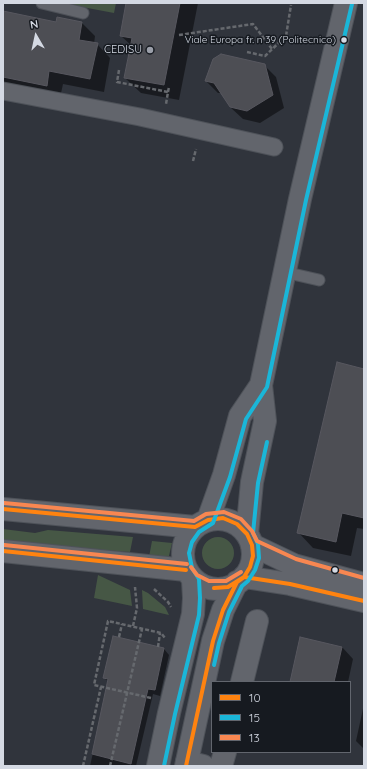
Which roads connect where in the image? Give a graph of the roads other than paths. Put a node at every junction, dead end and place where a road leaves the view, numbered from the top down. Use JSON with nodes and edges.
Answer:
{"nodes":[{"id":1,"x":42,"y":3,"type":"edge"},
{"id":2,"x":346,"y":3,"type":"edge"},
{"id":3,"x":83,"y":13,"type":"dead end"},
{"id":4,"x":3,"y":91,"type":"edge"},
{"id":5,"x":274,"y":147,"type":"dead end"},
{"id":6,"x":284,"y":272,"type":"junction"},
{"id":7,"x":319,"y":280,"type":"dead end"},
{"id":8,"x":261,"y":385,"type":"junction"},
{"id":9,"x":3,"y":508,"type":"edge"},
{"id":10,"x":201,"y":523,"type":"junction"},
{"id":11,"x":250,"y":540,"type":"junction"},
{"id":12,"x":3,"y":552,"type":"edge"},
{"id":13,"x":189,"y":575,"type":"junction"},
{"id":14,"x":241,"y":580,"type":"junction"},
{"id":15,"x":364,"y":584,"type":"edge"},
{"id":16,"x":364,"y":601,"type":"edge"},
{"id":17,"x":257,"y":621,"type":"dead end"},
{"id":18,"x":242,"y":681,"type":"edge"},
{"id":19,"x":224,"y":753,"type":"edge"},
{"id":20,"x":192,"y":765,"type":"edge"},
{"id":21,"x":158,"y":766,"type":"edge"},
{"id":22,"x":221,"y":766,"type":"edge"}],
"edges":[{"from":1,"to":3,"type":"lane"},
{"from":2,"to":6,"type":"street"},
{"from":4,"to":5,"type":"street"},
{"from":6,"to":7,"type":"lane"},
{"from":6,"to":8,"type":"street"},
{"from":8,"to":10,"type":"street"},
{"from":8,"to":11,"type":"street"},
{"from":9,"to":10,"type":"street"},
{"from":10,"to":11,"type":"street"},
{"from":10,"to":13,"type":"street"},
{"from":11,"to":14,"type":"street"},
{"from":11,"to":15,"type":"street"},
{"from":12,"to":13,"type":"street"},
{"from":13,"to":14,"type":"street"},
{"from":13,"to":21,"type":"street"},
{"from":14,"to":16,"type":"street"},
{"from":14,"to":20,"type":"street"},
{"from":17,"to":18,"type":"street"},
{"from":19,"to":22,"type":"street"}]}
